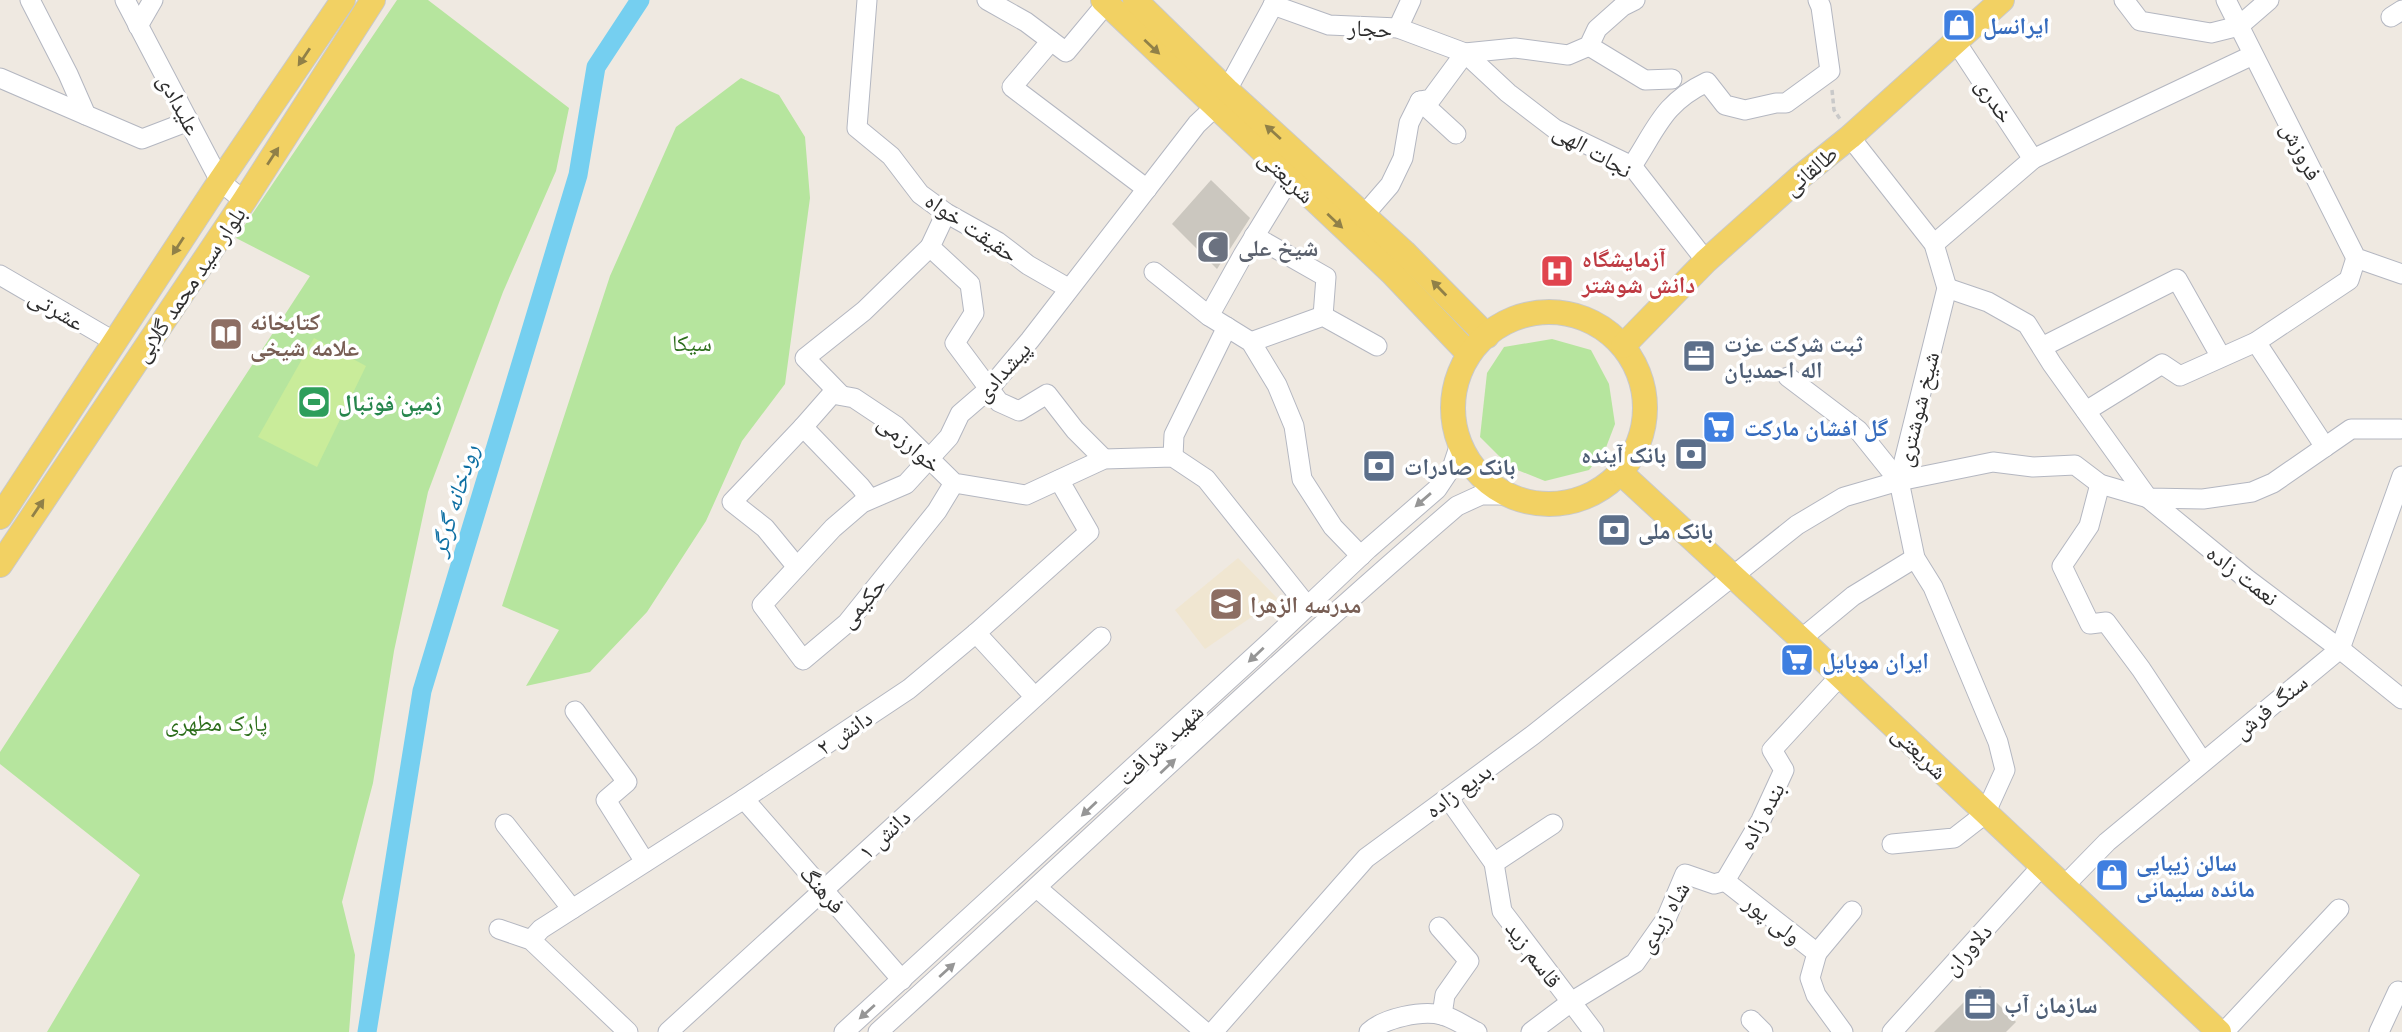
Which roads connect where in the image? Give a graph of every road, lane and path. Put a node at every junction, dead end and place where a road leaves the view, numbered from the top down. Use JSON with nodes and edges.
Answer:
{"nodes":[{"id":1,"x":30,"y":0,"type":"edge"},
{"id":2,"x":125,"y":0,"type":"edge"},
{"id":3,"x":153,"y":0,"type":"edge"},
{"id":4,"x":342,"y":0,"type":"edge"},
{"id":5,"x":373,"y":0,"type":"edge"},
{"id":6,"x":867,"y":0,"type":"edge"},
{"id":7,"x":987,"y":0,"type":"edge"},
{"id":8,"x":1135,"y":0,"type":"edge"},
{"id":9,"x":1411,"y":0,"type":"edge"},
{"id":10,"x":1634,"y":0,"type":"edge"},
{"id":11,"x":1818,"y":0,"type":"edge"},
{"id":12,"x":2002,"y":0,"type":"edge"},
{"id":13,"x":2124,"y":0,"type":"edge"},
{"id":14,"x":2226,"y":0,"type":"edge"},
{"id":15,"x":2269,"y":0,"type":"edge"},
{"id":16,"x":1105,"y":2,"type":"edge"},
{"id":17,"x":1275,"y":2,"type":"edge"},
{"id":18,"x":138,"y":26,"type":"junction"},
{"id":19,"x":2239,"y":26,"type":"junction"},
{"id":20,"x":1398,"y":28,"type":"junction"},
{"id":21,"x":1051,"y":41,"type":"junction"},
{"id":22,"x":1956,"y":42,"type":"junction"},
{"id":23,"x":1589,"y":46,"type":"junction"},
{"id":24,"x":1465,"y":53,"type":"junction"},
{"id":25,"x":2253,"y":55,"type":"junction"},
{"id":26,"x":1830,"y":71,"type":"junction"},
{"id":27,"x":0,"y":78,"type":"edge"},
{"id":28,"x":1672,"y":79,"type":"dead end"},
{"id":29,"x":1221,"y":98,"type":"junction"},
{"id":30,"x":1420,"y":102,"type":"junction"},
{"id":31,"x":86,"y":115,"type":"junction"},
{"id":32,"x":189,"y":121,"type":"junction"},
{"id":33,"x":1456,"y":134,"type":"dead end"},
{"id":34,"x":1850,"y":137,"type":"junction"},
{"id":35,"x":2033,"y":159,"type":"junction"},
{"id":36,"x":1632,"y":166,"type":"junction"},
{"id":37,"x":1290,"y":178,"type":"junction"},
{"id":38,"x":220,"y":181,"type":"junction"},
{"id":39,"x":1147,"y":189,"type":"junction"},
{"id":40,"x":244,"y":201,"type":"junction"},
{"id":41,"x":946,"y":213,"type":"junction"},
{"id":42,"x":1364,"y":215,"type":"junction"},
{"id":43,"x":1254,"y":236,"type":"junction"},
{"id":44,"x":1934,"y":244,"type":"junction"},
{"id":45,"x":930,"y":247,"type":"junction"},
{"id":46,"x":2356,"y":258,"type":"junction"},
{"id":47,"x":1706,"y":261,"type":"junction"},
{"id":48,"x":1154,"y":272,"type":"dead end"},
{"id":49,"x":2402,"y":274,"type":"edge"},
{"id":50,"x":0,"y":275,"type":"edge"},
{"id":51,"x":1068,"y":288,"type":"junction"},
{"id":52,"x":1947,"y":288,"type":"junction"},
{"id":53,"x":1209,"y":316,"type":"junction"},
{"id":54,"x":1323,"y":316,"type":"junction"},
{"id":55,"x":1227,"y":327,"type":"junction"},
{"id":56,"x":1487,"y":336,"type":"junction"},
{"id":57,"x":115,"y":342,"type":"junction"},
{"id":58,"x":1251,"y":342,"type":"junction"},
{"id":59,"x":2256,"y":342,"type":"junction"},
{"id":60,"x":1377,"y":346,"type":"dead end"},
{"id":61,"x":1623,"y":346,"type":"junction"},
{"id":62,"x":2042,"y":347,"type":"junction"},
{"id":63,"x":1469,"y":354,"type":"junction"},
{"id":64,"x":2221,"y":357,"type":"junction"},
{"id":65,"x":1788,"y":377,"type":"dead end"},
{"id":66,"x":989,"y":389,"type":"junction"},
{"id":67,"x":841,"y":395,"type":"junction"},
{"id":68,"x":2085,"y":411,"type":"junction"},
{"id":69,"x":803,"y":427,"type":"junction"},
{"id":70,"x":2401,"y":427,"type":"edge"},
{"id":71,"x":1460,"y":444,"type":"junction"},
{"id":72,"x":2325,"y":447,"type":"junction"},
{"id":73,"x":930,"y":457,"type":"junction"},
{"id":74,"x":1173,"y":457,"type":"junction"},
{"id":75,"x":1104,"y":458,"type":"junction"},
{"id":76,"x":1621,"y":473,"type":"junction"},
{"id":77,"x":2402,"y":476,"type":"edge"},
{"id":78,"x":1059,"y":480,"type":"junction"},
{"id":79,"x":1899,"y":481,"type":"junction"},
{"id":80,"x":954,"y":483,"type":"junction"},
{"id":81,"x":2100,"y":484,"type":"junction"},
{"id":82,"x":1509,"y":495,"type":"junction"},
{"id":83,"x":2148,"y":498,"type":"junction"},
{"id":84,"x":870,"y":499,"type":"junction"},
{"id":85,"x":2396,"y":514,"type":"edge"},
{"id":86,"x":0,"y":517,"type":"edge"},
{"id":87,"x":1361,"y":556,"type":"junction"},
{"id":88,"x":1915,"y":558,"type":"junction"},
{"id":89,"x":0,"y":565,"type":"edge"},
{"id":90,"x":797,"y":567,"type":"junction"},
{"id":91,"x":1731,"y":576,"type":"junction"},
{"id":92,"x":762,"y":605,"type":"joint"},
{"id":93,"x":1308,"y":607,"type":"junction"},
{"id":94,"x":976,"y":633,"type":"junction"},
{"id":95,"x":1101,"y":637,"type":"dead end"},
{"id":96,"x":1801,"y":639,"type":"junction"},
{"id":97,"x":2340,"y":649,"type":"junction"},
{"id":98,"x":1840,"y":676,"type":"junction"},
{"id":99,"x":1034,"y":696,"type":"junction"},
{"id":100,"x":2402,"y":699,"type":"edge"},
{"id":101,"x":575,"y":711,"type":"dead end"},
{"id":102,"x":2202,"y":761,"type":"junction"},
{"id":103,"x":1448,"y":798,"type":"junction"},
{"id":104,"x":744,"y":799,"type":"junction"},
{"id":105,"x":1986,"y":814,"type":"junction"},
{"id":106,"x":505,"y":824,"type":"dead end"},
{"id":107,"x":1553,"y":824,"type":"dead end"},
{"id":108,"x":1892,"y":844,"type":"dead end"},
{"id":109,"x":645,"y":862,"type":"junction"},
{"id":110,"x":1494,"y":863,"type":"junction"},
{"id":111,"x":2041,"y":866,"type":"junction"},
{"id":112,"x":1725,"y":881,"type":"junction"},
{"id":113,"x":2063,"y":887,"type":"junction"},
{"id":114,"x":1037,"y":888,"type":"junction"},
{"id":115,"x":823,"y":890,"type":"junction"},
{"id":116,"x":572,"y":909,"type":"junction"},
{"id":117,"x":2339,"y":909,"type":"dead end"},
{"id":118,"x":1852,"y":911,"type":"dead end"},
{"id":119,"x":1439,"y":927,"type":"dead end"},
{"id":120,"x":499,"y":929,"type":"dead end"},
{"id":121,"x":531,"y":940,"type":"junction"},
{"id":122,"x":1818,"y":953,"type":"junction"},
{"id":123,"x":902,"y":980,"type":"junction"},
{"id":124,"x":2402,"y":993,"type":"edge"},
{"id":125,"x":1571,"y":1002,"type":"junction"},
{"id":126,"x":1442,"y":1015,"type":"junction"},
{"id":127,"x":628,"y":1032,"type":"edge"},
{"id":128,"x":668,"y":1032,"type":"edge"},
{"id":129,"x":844,"y":1032,"type":"edge"},
{"id":130,"x":878,"y":1032,"type":"edge"},
{"id":131,"x":1205,"y":1032,"type":"edge"},
{"id":132,"x":1213,"y":1032,"type":"edge"},
{"id":133,"x":1369,"y":1032,"type":"edge"},
{"id":134,"x":1477,"y":1032,"type":"edge"},
{"id":135,"x":1531,"y":1032,"type":"edge"},
{"id":136,"x":1594,"y":1032,"type":"edge"},
{"id":137,"x":1843,"y":1032,"type":"edge"},
{"id":138,"x":1892,"y":1032,"type":"edge"},
{"id":139,"x":2219,"y":1032,"type":"edge"},
{"id":140,"x":2224,"y":1032,"type":"edge"},
{"id":141,"x":2379,"y":1032,"type":"edge"}],
"edges":[{"from":1,"to":31,"type":"street"},
{"from":2,"to":18,"type":"street","name":"علیدادی"},
{"from":3,"to":18,"type":"street"},
{"from":4,"to":38,"type":"main road","name":"بلوار سید محمد گلابی","one_way":true},
{"from":40,"to":5,"type":"main road","name":"بلوار سید محمد گلابی","one_way":true},
{"from":6,"to":41,"type":"street","name":"حقیقت خواه"},
{"from":7,"to":21,"type":"street"},
{"from":8,"to":29,"type":"main road","name":"شریعتی"},
{"from":9,"to":20,"type":"street"},
{"from":10,"to":23,"type":"street"},
{"from":11,"to":26,"type":"street"},
{"from":12,"to":22,"type":"main road","name":"طالقانی"},
{"from":13,"to":19,"type":"street"},
{"from":14,"to":19,"type":"street","name":"فروزش"},
{"from":15,"to":19,"type":"street"},
{"from":16,"to":21,"type":"street"},
{"from":16,"to":29,"type":"main road","name":"شریعتی","one_way":true},
{"from":17,"to":20,"type":"street","name":"حجار"},
{"from":17,"to":29,"type":"street","name":"پیشدادی"},
{"from":18,"to":32,"type":"street","name":"علیدادی"},
{"from":19,"to":25,"type":"street","name":"فروزش"},
{"from":20,"to":24,"type":"street","name":"حجار"},
{"from":21,"to":39,"type":"street"},
{"from":22,"to":34,"type":"main road","name":"طالقانی"},
{"from":22,"to":35,"type":"street","name":"خدری"},
{"from":23,"to":24,"type":"street"},
{"from":23,"to":28,"type":"street"},
{"from":24,"to":30,"type":"street"},
{"from":24,"to":36,"type":"street","name":"نجات الهی"},
{"from":25,"to":35,"type":"street"},
{"from":25,"to":46,"type":"street","name":"فروزش"},
{"from":26,"to":34,"type":"path"},
{"from":26,"to":36,"type":"street"},
{"from":27,"to":31,"type":"street"},
{"from":29,"to":37,"type":"main road","name":"شریعتی"},
{"from":29,"to":39,"type":"street","name":"پیشدادی"},
{"from":42,"to":29,"type":"main road","name":"شریعتی","one_way":true},
{"from":30,"to":33,"type":"street"},
{"from":30,"to":42,"type":"street"},
{"from":31,"to":32,"type":"street"},
{"from":32,"to":38,"type":"street","name":"علیدادی"},
{"from":34,"to":44,"type":"street"},
{"from":34,"to":47,"type":"main road","name":"طالقانی"},
{"from":35,"to":44,"type":"street"},
{"from":36,"to":47,"type":"street","name":"نجات الهی"},
{"from":37,"to":43,"type":"street"},
{"from":37,"to":63,"type":"main road","name":"شریعتی","one_way":true},
{"from":38,"to":40,"type":"street","name":"علیدادی"},
{"from":38,"to":57,"type":"main road","name":"بلوار سید محمد گلابی","one_way":true},
{"from":39,"to":51,"type":"street","name":"پیشدادی"},
{"from":89,"to":40,"type":"main road","name":"بلوار سید محمد گلابی","one_way":true},
{"from":41,"to":45,"type":"street"},
{"from":41,"to":51,"type":"street","name":"حقیقت خواه"},
{"from":56,"to":42,"type":"main road","name":"شریعتی","one_way":true},
{"from":43,"to":53,"type":"street"},
{"from":43,"to":54,"type":"street"},
{"from":44,"to":52,"type":"street"},
{"from":45,"to":66,"type":"street"},
{"from":45,"to":67,"type":"street","name":"خوارزمی"},
{"from":46,"to":49,"type":"street"},
{"from":46,"to":59,"type":"street"},
{"from":47,"to":61,"type":"main road","name":"طالقانی"},
{"from":48,"to":53,"type":"street"},
{"from":50,"to":57,"type":"street","name":"عشرتی"},
{"from":51,"to":66,"type":"street","name":"پیشدادی"},
{"from":52,"to":62,"type":"street"},
{"from":52,"to":79,"type":"street","name":"شیخ شوشتری"},
{"from":53,"to":55,"type":"street"},
{"from":54,"to":58,"type":"street"},
{"from":54,"to":60,"type":"street"},
{"from":55,"to":58,"type":"street"},
{"from":55,"to":74,"type":"street"},
{"from":56,"to":61,"type":"main road"},
{"from":56,"to":63,"type":"main road"},
{"from":57,"to":86,"type":"main road","name":"بلوار سید محمد گلابی"},
{"from":58,"to":87,"type":"street"},
{"from":59,"to":64,"type":"street"},
{"from":59,"to":72,"type":"street"},
{"from":61,"to":76,"type":"main road"},
{"from":62,"to":64,"type":"street"},
{"from":62,"to":68,"type":"street"},
{"from":63,"to":71,"type":"main road"},
{"from":64,"to":68,"type":"street"},
{"from":65,"to":79,"type":"street"},
{"from":66,"to":73,"type":"street","name":"پیشدادی"},
{"from":66,"to":75,"type":"street"},
{"from":67,"to":69,"type":"street"},
{"from":67,"to":73,"type":"street","name":"خوارزمی"},
{"from":68,"to":83,"type":"street"},
{"from":69,"to":84,"type":"street"},
{"from":69,"to":90,"type":"street"},
{"from":70,"to":72,"type":"street"},
{"from":71,"to":82,"type":"main road"},
{"from":71,"to":87,"type":"street","name":"شهید شرافت","one_way":true},
{"from":72,"to":83,"type":"street"},
{"from":73,"to":80,"type":"street","name":"خوارزمی"},
{"from":73,"to":84,"type":"street","name":"پیشدادی"},
{"from":74,"to":75,"type":"street"},
{"from":74,"to":93,"type":"street"},
{"from":75,"to":78,"type":"street","name":"خوارزمی"},
{"from":76,"to":82,"type":"main road"},
{"from":76,"to":91,"type":"main road","name":"شریعتی"},
{"from":77,"to":85,"type":"street"},
{"from":78,"to":80,"type":"street","name":"خوارزمی"},
{"from":78,"to":94,"type":"street","name":"دانش ۲"},
{"from":79,"to":81,"type":"street","name":"بدیع زاده"},
{"from":79,"to":88,"type":"street","name":"شیخ شوشتری"},
{"from":79,"to":91,"type":"street","name":"بدیع زاده"},
{"from":80,"to":92,"type":"street","name":"حکیمی"},
{"from":81,"to":83,"type":"street","name":"بدیع زاده"},
{"from":81,"to":102,"type":"street"},
{"from":114,"to":82,"type":"street","name":"شهید شرافت","one_way":true},
{"from":83,"to":97,"type":"street","name":"نعمت زاده"},
{"from":84,"to":90,"type":"street","name":"پیشدادی"},
{"from":85,"to":97,"type":"street"},
{"from":87,"to":93,"type":"street","name":"شهید شرافت"},
{"from":88,"to":96,"type":"street"},
{"from":88,"to":105,"type":"street","name":"شیخ شوشتری"},
{"from":90,"to":92,"type":"street","name":"پیشدادی"},
{"from":91,"to":96,"type":"main road","name":"شریعتی"},
{"from":91,"to":103,"type":"street","name":"بدیع زاده"},
{"from":93,"to":123,"type":"street","name":"شهید شرافت","one_way":true},
{"from":94,"to":99,"type":"street"},
{"from":94,"to":104,"type":"street","name":"دانش ۲"},
{"from":95,"to":99,"type":"street","name":"دانش ۱"},
{"from":96,"to":98,"type":"main road","name":"شریعتی"},
{"from":97,"to":100,"type":"street","name":"نعمت زاده"},
{"from":97,"to":102,"type":"street","name":"سنگ فرش"},
{"from":98,"to":105,"type":"main road","name":"شریعتی"},
{"from":98,"to":112,"type":"street","name":"بنده زاده"},
{"from":99,"to":115,"type":"street","name":"دانش ۱"},
{"from":101,"to":109,"type":"street"},
{"from":102,"to":113,"type":"street","name":"سنگ فرش"},
{"from":103,"to":110,"type":"street","name":"قاسم زید"},
{"from":103,"to":132,"type":"street","name":"بدیع زاده"},
{"from":104,"to":109,"type":"street","name":"دانش ۲"},
{"from":104,"to":115,"type":"street","name":"فرهنگ"},
{"from":105,"to":108,"type":"street"},
{"from":105,"to":111,"type":"main road","name":"شریعتی"},
{"from":106,"to":116,"type":"street"},
{"from":107,"to":110,"type":"street"},
{"from":109,"to":116,"type":"street","name":"دانش ۲"},
{"from":110,"to":125,"type":"street","name":"قاسم زید"},
{"from":111,"to":113,"type":"main road","name":"شریعتی"},
{"from":111,"to":138,"type":"street","name":"دلاوران"},
{"from":112,"to":122,"type":"street","name":"ولی پور"},
{"from":112,"to":125,"type":"street","name":"شاه زیدی"},
{"from":113,"to":139,"type":"main road","name":"شریعتی"},
{"from":130,"to":114,"type":"street","name":"شهید شرافت","one_way":true},
{"from":114,"to":131,"type":"street"},
{"from":115,"to":123,"type":"street","name":"فرهنگ"},
{"from":115,"to":128,"type":"street","name":"دانش ۱"},
{"from":116,"to":121,"type":"street","name":"دانش ۲"},
{"from":117,"to":140,"type":"street"},
{"from":118,"to":122,"type":"street"},
{"from":119,"to":126,"type":"street"},
{"from":120,"to":121,"type":"street"},
{"from":121,"to":127,"type":"street"},
{"from":122,"to":137,"type":"street","name":"ولی پور"},
{"from":123,"to":129,"type":"street","name":"شهید شرافت","one_way":true},
{"from":124,"to":141,"type":"street"},
{"from":125,"to":135,"type":"street"},
{"from":125,"to":136,"type":"street","name":"قاسم زید"},
{"from":126,"to":133,"type":"street"},
{"from":126,"to":134,"type":"street"}]}
